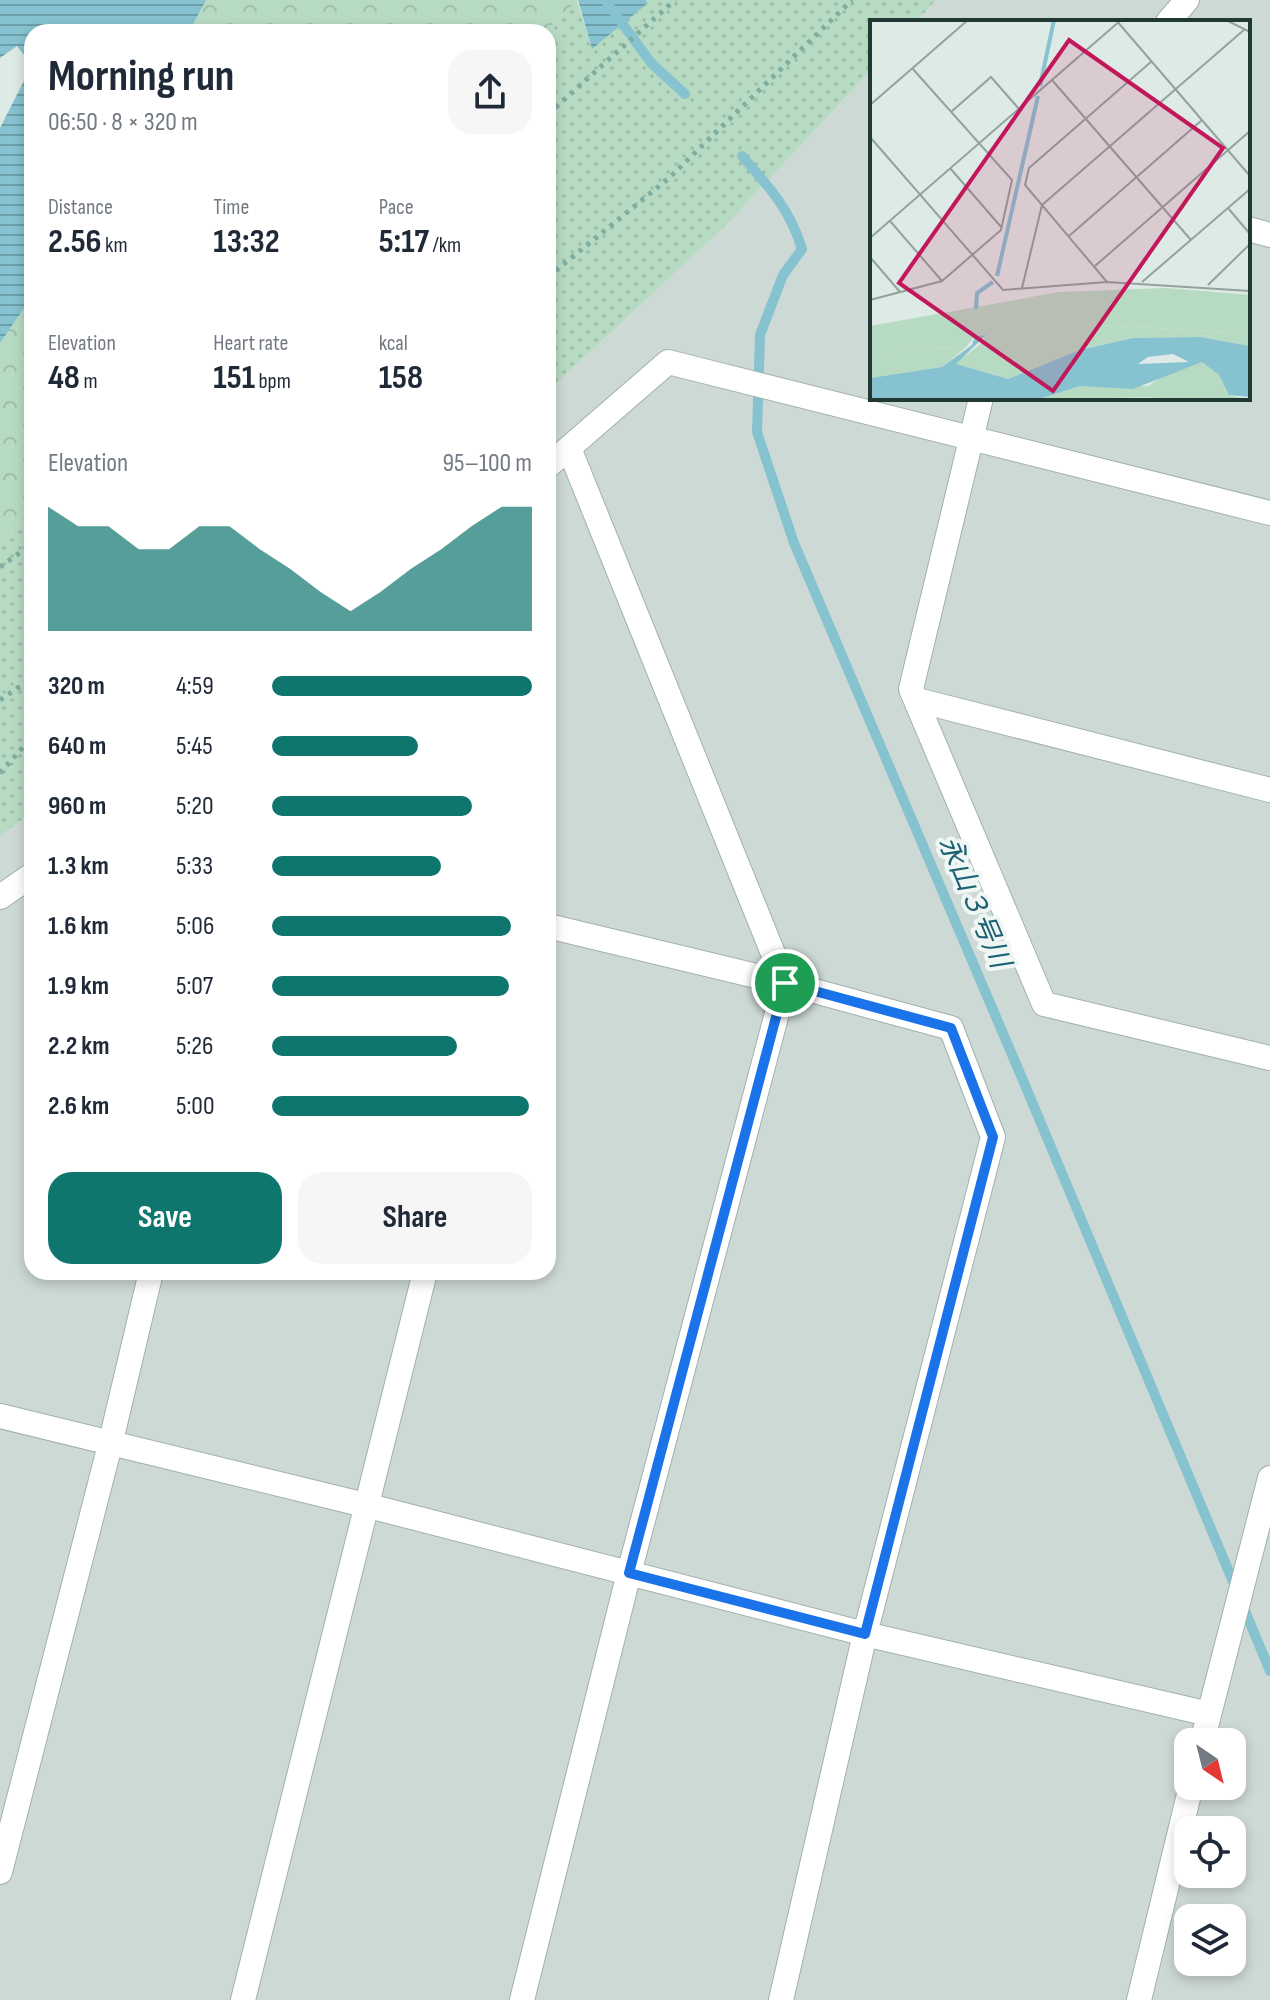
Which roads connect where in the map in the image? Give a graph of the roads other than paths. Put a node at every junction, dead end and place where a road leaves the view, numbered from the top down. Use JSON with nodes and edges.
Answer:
{"nodes":[{"id":1,"x":1187,"y":0,"type":"edge"},
{"id":2,"x":1170,"y":20,"type":"edge"},
{"id":3,"x":1250,"y":230,"type":"edge"},
{"id":4,"x":1270,"y":235,"type":"edge"},
{"id":5,"x":980,"y":400,"type":"edge"},
{"id":6,"x":971,"y":438,"type":"junction"},
{"id":7,"x":569,"y":448,"type":"junction"},
{"id":8,"x":556,"y":459,"type":"edge"},
{"id":9,"x":1270,"y":513,"type":"edge"},
{"id":10,"x":917,"y":700,"type":"junction"},
{"id":11,"x":1270,"y":790,"type":"edge"},
{"id":12,"x":24,"y":880,"type":"edge"},
{"id":13,"x":0,"y":897,"type":"edge"},
{"id":14,"x":556,"y":928,"type":"edge"},
{"id":15,"x":785,"y":983,"type":"junction"},
{"id":16,"x":1270,"y":1058,"type":"edge"},
{"id":17,"x":149,"y":1280,"type":"edge"},
{"id":18,"x":423,"y":1280,"type":"edge"},
{"id":19,"x":0,"y":1416,"type":"edge"},
{"id":20,"x":110,"y":1445,"type":"junction"},
{"id":21,"x":1270,"y":1478,"type":"edge"},
{"id":22,"x":365,"y":1505,"type":"junction"},
{"id":23,"x":1258,"y":1549,"type":"edge"},
{"id":24,"x":629,"y":1573,"type":"junction"},
{"id":25,"x":865,"y":1634,"type":"junction"},
{"id":26,"x":1209,"y":1714,"type":"junction"},
{"id":27,"x":1206,"y":1728,"type":"edge"},
{"id":28,"x":1188,"y":1800,"type":"edge"},
{"id":29,"x":0,"y":1872,"type":"edge"},
{"id":30,"x":243,"y":2000,"type":"edge"},
{"id":31,"x":522,"y":2000,"type":"edge"},
{"id":32,"x":781,"y":2000,"type":"edge"},
{"id":33,"x":1139,"y":2000,"type":"edge"}],
"edges":[{"from":1,"to":2,"type":"street"},
{"from":3,"to":4,"type":"street"},
{"from":5,"to":6,"type":"street"},
{"from":6,"to":7,"type":"street"},
{"from":6,"to":9,"type":"street"},
{"from":6,"to":10,"type":"street"},
{"from":7,"to":8,"type":"street"},
{"from":7,"to":15,"type":"street"},
{"from":10,"to":11,"type":"street"},
{"from":10,"to":16,"type":"street"},
{"from":12,"to":13,"type":"street"},
{"from":14,"to":15,"type":"street"},
{"from":15,"to":24,"type":"street"},
{"from":15,"to":25,"type":"street"},
{"from":17,"to":20,"type":"street"},
{"from":18,"to":22,"type":"street"},
{"from":19,"to":20,"type":"street"},
{"from":20,"to":22,"type":"street"},
{"from":20,"to":29,"type":"street"},
{"from":21,"to":23,"type":"street"},
{"from":22,"to":24,"type":"street"},
{"from":22,"to":30,"type":"street"},
{"from":23,"to":26,"type":"street"},
{"from":24,"to":25,"type":"street"},
{"from":24,"to":31,"type":"street"},
{"from":25,"to":26,"type":"street"},
{"from":25,"to":32,"type":"street"},
{"from":26,"to":27,"type":"street"},
{"from":28,"to":33,"type":"street"}]}
